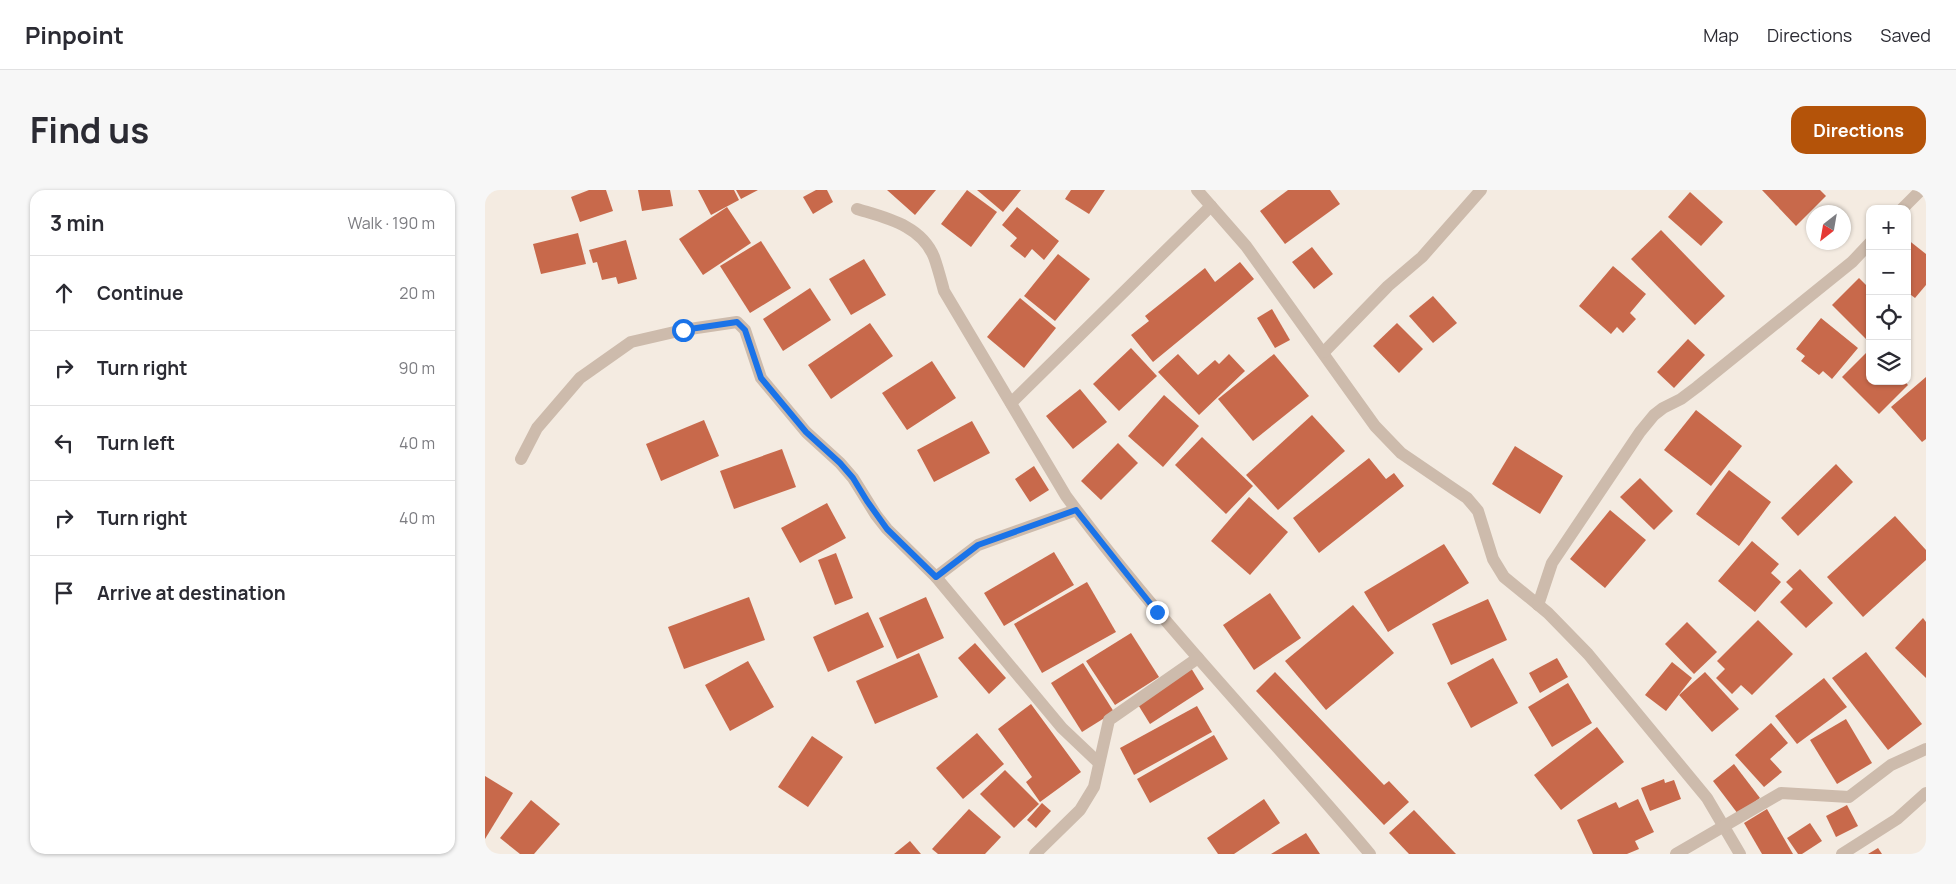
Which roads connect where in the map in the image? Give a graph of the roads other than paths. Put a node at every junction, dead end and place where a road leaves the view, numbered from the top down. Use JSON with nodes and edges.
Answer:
{"nodes":[{"id":1,"x":1197,"y":190,"type":"edge"},
{"id":2,"x":1481,"y":190,"type":"edge"},
{"id":3,"x":1921,"y":190,"type":"edge"},
{"id":4,"x":1906,"y":205,"type":"edge"},
{"id":5,"x":1211,"y":206,"type":"junction"},
{"id":6,"x":857,"y":209,"type":"dead end"},
{"id":7,"x":1866,"y":247,"type":"edge"},
{"id":8,"x":1323,"y":352,"type":"junction"},
{"id":9,"x":1011,"y":403,"type":"junction"},
{"id":10,"x":521,"y":459,"type":"dead end"},
{"id":11,"x":1076,"y":510,"type":"junction"},
{"id":12,"x":936,"y":577,"type":"junction"},
{"id":13,"x":1538,"y":605,"type":"junction"},
{"id":14,"x":1198,"y":658,"type":"junction"},
{"id":15,"x":1926,"y":749,"type":"edge"},
{"id":16,"x":1099,"y":763,"type":"junction"},
{"id":17,"x":1926,"y":793,"type":"edge"},
{"id":18,"x":1724,"y":827,"type":"junction"},
{"id":19,"x":1035,"y":854,"type":"edge"},
{"id":20,"x":1370,"y":854,"type":"edge"},
{"id":21,"x":1677,"y":854,"type":"edge"},
{"id":22,"x":1740,"y":854,"type":"edge"},
{"id":23,"x":1842,"y":854,"type":"edge"}],
"edges":[{"from":1,"to":5,"type":"street"},
{"from":2,"to":8,"type":"street"},
{"from":3,"to":4,"type":"street"},
{"from":5,"to":8,"type":"street"},
{"from":5,"to":9,"type":"street"},
{"from":6,"to":9,"type":"street"},
{"from":7,"to":13,"type":"street"},
{"from":8,"to":13,"type":"street"},
{"from":9,"to":11,"type":"street"},
{"from":10,"to":12,"type":"street"},
{"from":11,"to":12,"type":"street"},
{"from":11,"to":14,"type":"street"},
{"from":12,"to":16,"type":"street"},
{"from":13,"to":18,"type":"street"},
{"from":14,"to":16,"type":"street"},
{"from":14,"to":20,"type":"street"},
{"from":15,"to":18,"type":"street"},
{"from":16,"to":19,"type":"street"},
{"from":17,"to":23,"type":"street"},
{"from":18,"to":21,"type":"street"},
{"from":18,"to":22,"type":"street"}]}
